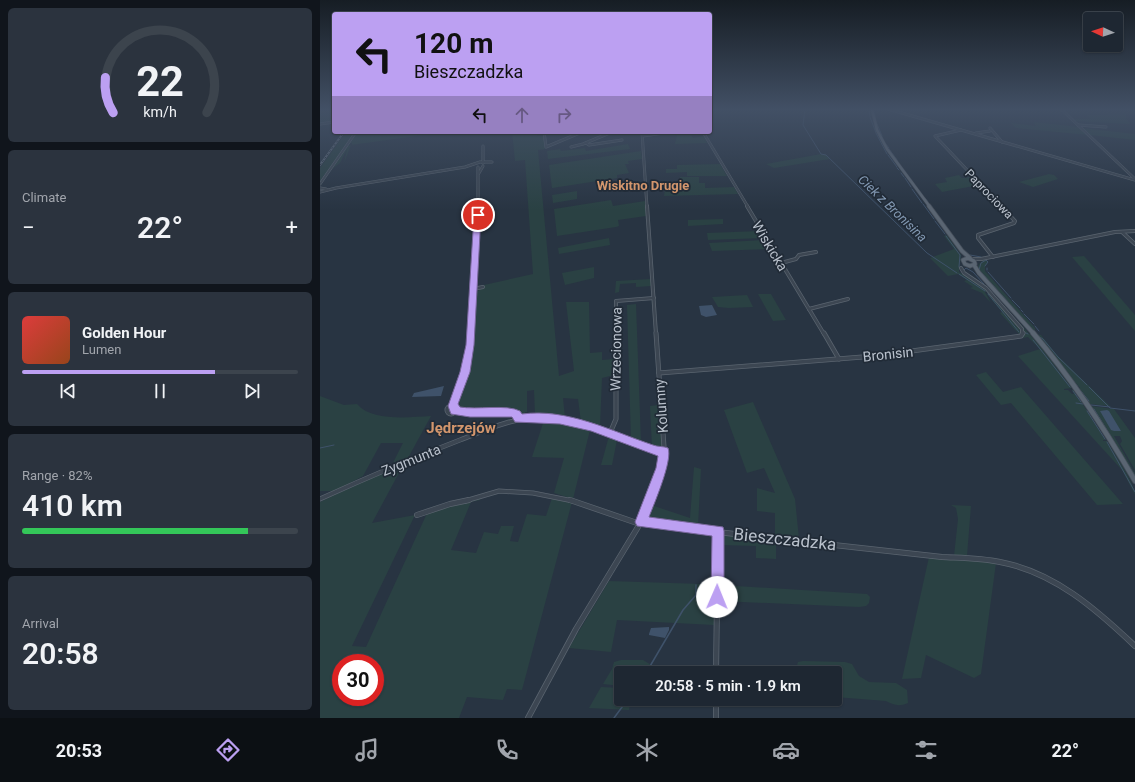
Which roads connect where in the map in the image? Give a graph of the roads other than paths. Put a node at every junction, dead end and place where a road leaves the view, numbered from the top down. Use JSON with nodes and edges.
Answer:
{"nodes":[{"id":1,"x":349,"y":143,"type":"edge"},
{"id":2,"x":545,"y":143,"type":"edge"},
{"id":3,"x":557,"y":143,"type":"edge"},
{"id":4,"x":586,"y":143,"type":"joint"},
{"id":5,"x":602,"y":143,"type":"edge"},
{"id":6,"x":643,"y":143,"type":"edge"},
{"id":7,"x":709,"y":143,"type":"edge"},
{"id":8,"x":883,"y":143,"type":"edge"},
{"id":9,"x":941,"y":143,"type":"edge"},
{"id":10,"x":1004,"y":143,"type":"edge"},
{"id":11,"x":1096,"y":143,"type":"edge"},
{"id":12,"x":482,"y":146,"type":"dead end"},
{"id":13,"x":571,"y":146,"type":"dead end"},
{"id":14,"x":482,"y":155,"type":"junction"},
{"id":15,"x":483,"y":164,"type":"junction"},
{"id":16,"x":477,"y":165,"type":"junction"},
{"id":17,"x":479,"y":174,"type":"junction"},
{"id":18,"x":1135,"y":180,"type":"edge"},
{"id":19,"x":320,"y":184,"type":"edge"},
{"id":20,"x":321,"y":190,"type":"edge"},
{"id":21,"x":1135,"y":231,"type":"edge"},
{"id":22,"x":1122,"y":232,"type":"junction"},
{"id":23,"x":1135,"y":244,"type":"edge"},
{"id":24,"x":816,"y":252,"type":"dead end"},
{"id":25,"x":962,"y":252,"type":"junction"},
{"id":26,"x":993,"y":257,"type":"junction"},
{"id":27,"x":971,"y":259,"type":"junction"},
{"id":28,"x":981,"y":259,"type":"junction"},
{"id":29,"x":964,"y":261,"type":"junction"},
{"id":30,"x":781,"y":263,"type":"junction"},
{"id":31,"x":972,"y":265,"type":"junction"},
{"id":32,"x":961,"y":268,"type":"junction"},
{"id":33,"x":482,"y":287,"type":"dead end"},
{"id":34,"x":473,"y":289,"type":"junction"},
{"id":35,"x":654,"y":298,"type":"junction"},
{"id":36,"x":848,"y":299,"type":"dead end"},
{"id":37,"x":809,"y":309,"type":"junction"},
{"id":38,"x":839,"y":359,"type":"junction"},
{"id":39,"x":659,"y":373,"type":"junction"},
{"id":40,"x":452,"y":406,"type":"junction"},
{"id":41,"x":454,"y":411,"type":"junction"},
{"id":42,"x":518,"y":419,"type":"junction"},
{"id":43,"x":610,"y":434,"type":"junction"},
{"id":44,"x":664,"y":452,"type":"junction"},
{"id":45,"x":1135,"y":482,"type":"edge"},
{"id":46,"x":320,"y":499,"type":"edge"},
{"id":47,"x":417,"y":515,"type":"dead end"},
{"id":48,"x":641,"y":522,"type":"junction"},
{"id":49,"x":718,"y":531,"type":"junction"},
{"id":50,"x":1135,"y":646,"type":"edge"},
{"id":51,"x":716,"y":666,"type":"edge"},
{"id":52,"x":716,"y":706,"type":"edge"},
{"id":53,"x":528,"y":718,"type":"edge"},
{"id":54,"x":716,"y":718,"type":"edge"}],
"edges":[{"from":1,"to":19,"type":"street"},
{"from":2,"to":3,"type":"street"},
{"from":4,"to":5,"type":"street"},
{"from":4,"to":13,"type":"street"},
{"from":6,"to":35,"type":"street","name":"Kolumny"},
{"from":7,"to":30,"type":"street","name":"Wiskicka"},
{"from":8,"to":25,"type":"main road"},
{"from":9,"to":26,"type":"street","name":"Paprociowa"},
{"from":10,"to":18,"type":"street"},
{"from":11,"to":18,"type":"street"},
{"from":12,"to":14,"type":"street"},
{"from":14,"to":15,"type":"street"},
{"from":14,"to":16,"type":"street"},
{"from":15,"to":16,"type":"street"},
{"from":15,"to":17,"type":"street"},
{"from":16,"to":17,"type":"street"},
{"from":16,"to":20,"type":"street"},
{"from":17,"to":34,"type":"street"},
{"from":19,"to":20,"type":"street"},
{"from":21,"to":22,"type":"street"},
{"from":22,"to":23,"type":"street"},
{"from":22,"to":26,"type":"street"},
{"from":24,"to":30,"type":"street"},
{"from":25,"to":27,"type":"main road"},
{"from":25,"to":29,"type":"main road"},
{"from":26,"to":28,"type":"street"},
{"from":27,"to":28,"type":"street"},
{"from":27,"to":29,"type":"main road"},
{"from":27,"to":31,"type":"main road"},
{"from":28,"to":31,"type":"street"},
{"from":29,"to":31,"type":"main road"},
{"from":29,"to":32,"type":"street"},
{"from":30,"to":37,"type":"street","name":"Wiskicka"},
{"from":31,"to":32,"type":"street"},
{"from":31,"to":45,"type":"main road"},
{"from":32,"to":38,"type":"street","name":"Bronisin"},
{"from":33,"to":34,"type":"street"},
{"from":34,"to":40,"type":"street"},
{"from":35,"to":39,"type":"street","name":"Kolumny"},
{"from":35,"to":43,"type":"street","name":"Wrzecionowa"},
{"from":36,"to":37,"type":"street"},
{"from":37,"to":38,"type":"street","name":"Wiskicka"},
{"from":38,"to":39,"type":"street","name":"Bronisin"},
{"from":39,"to":44,"type":"street","name":"Kolumny"},
{"from":40,"to":41,"type":"street"},
{"from":40,"to":41,"type":"street"},
{"from":41,"to":42,"type":"street"},
{"from":42,"to":43,"type":"street","name":"Zygmunta"},
{"from":42,"to":46,"type":"street","name":"Zygmunta"},
{"from":43,"to":44,"type":"street","name":"Zygmunta"},
{"from":44,"to":48,"type":"street","name":"Kolumny"},
{"from":47,"to":48,"type":"street","name":"Bieszczadzka"},
{"from":48,"to":49,"type":"street","name":"Bieszczadzka"},
{"from":48,"to":53,"type":"street","name":"Kolumny"},
{"from":49,"to":50,"type":"street","name":"Bieszczadzka"},
{"from":49,"to":51,"type":"street"},
{"from":52,"to":54,"type":"street"}]}
